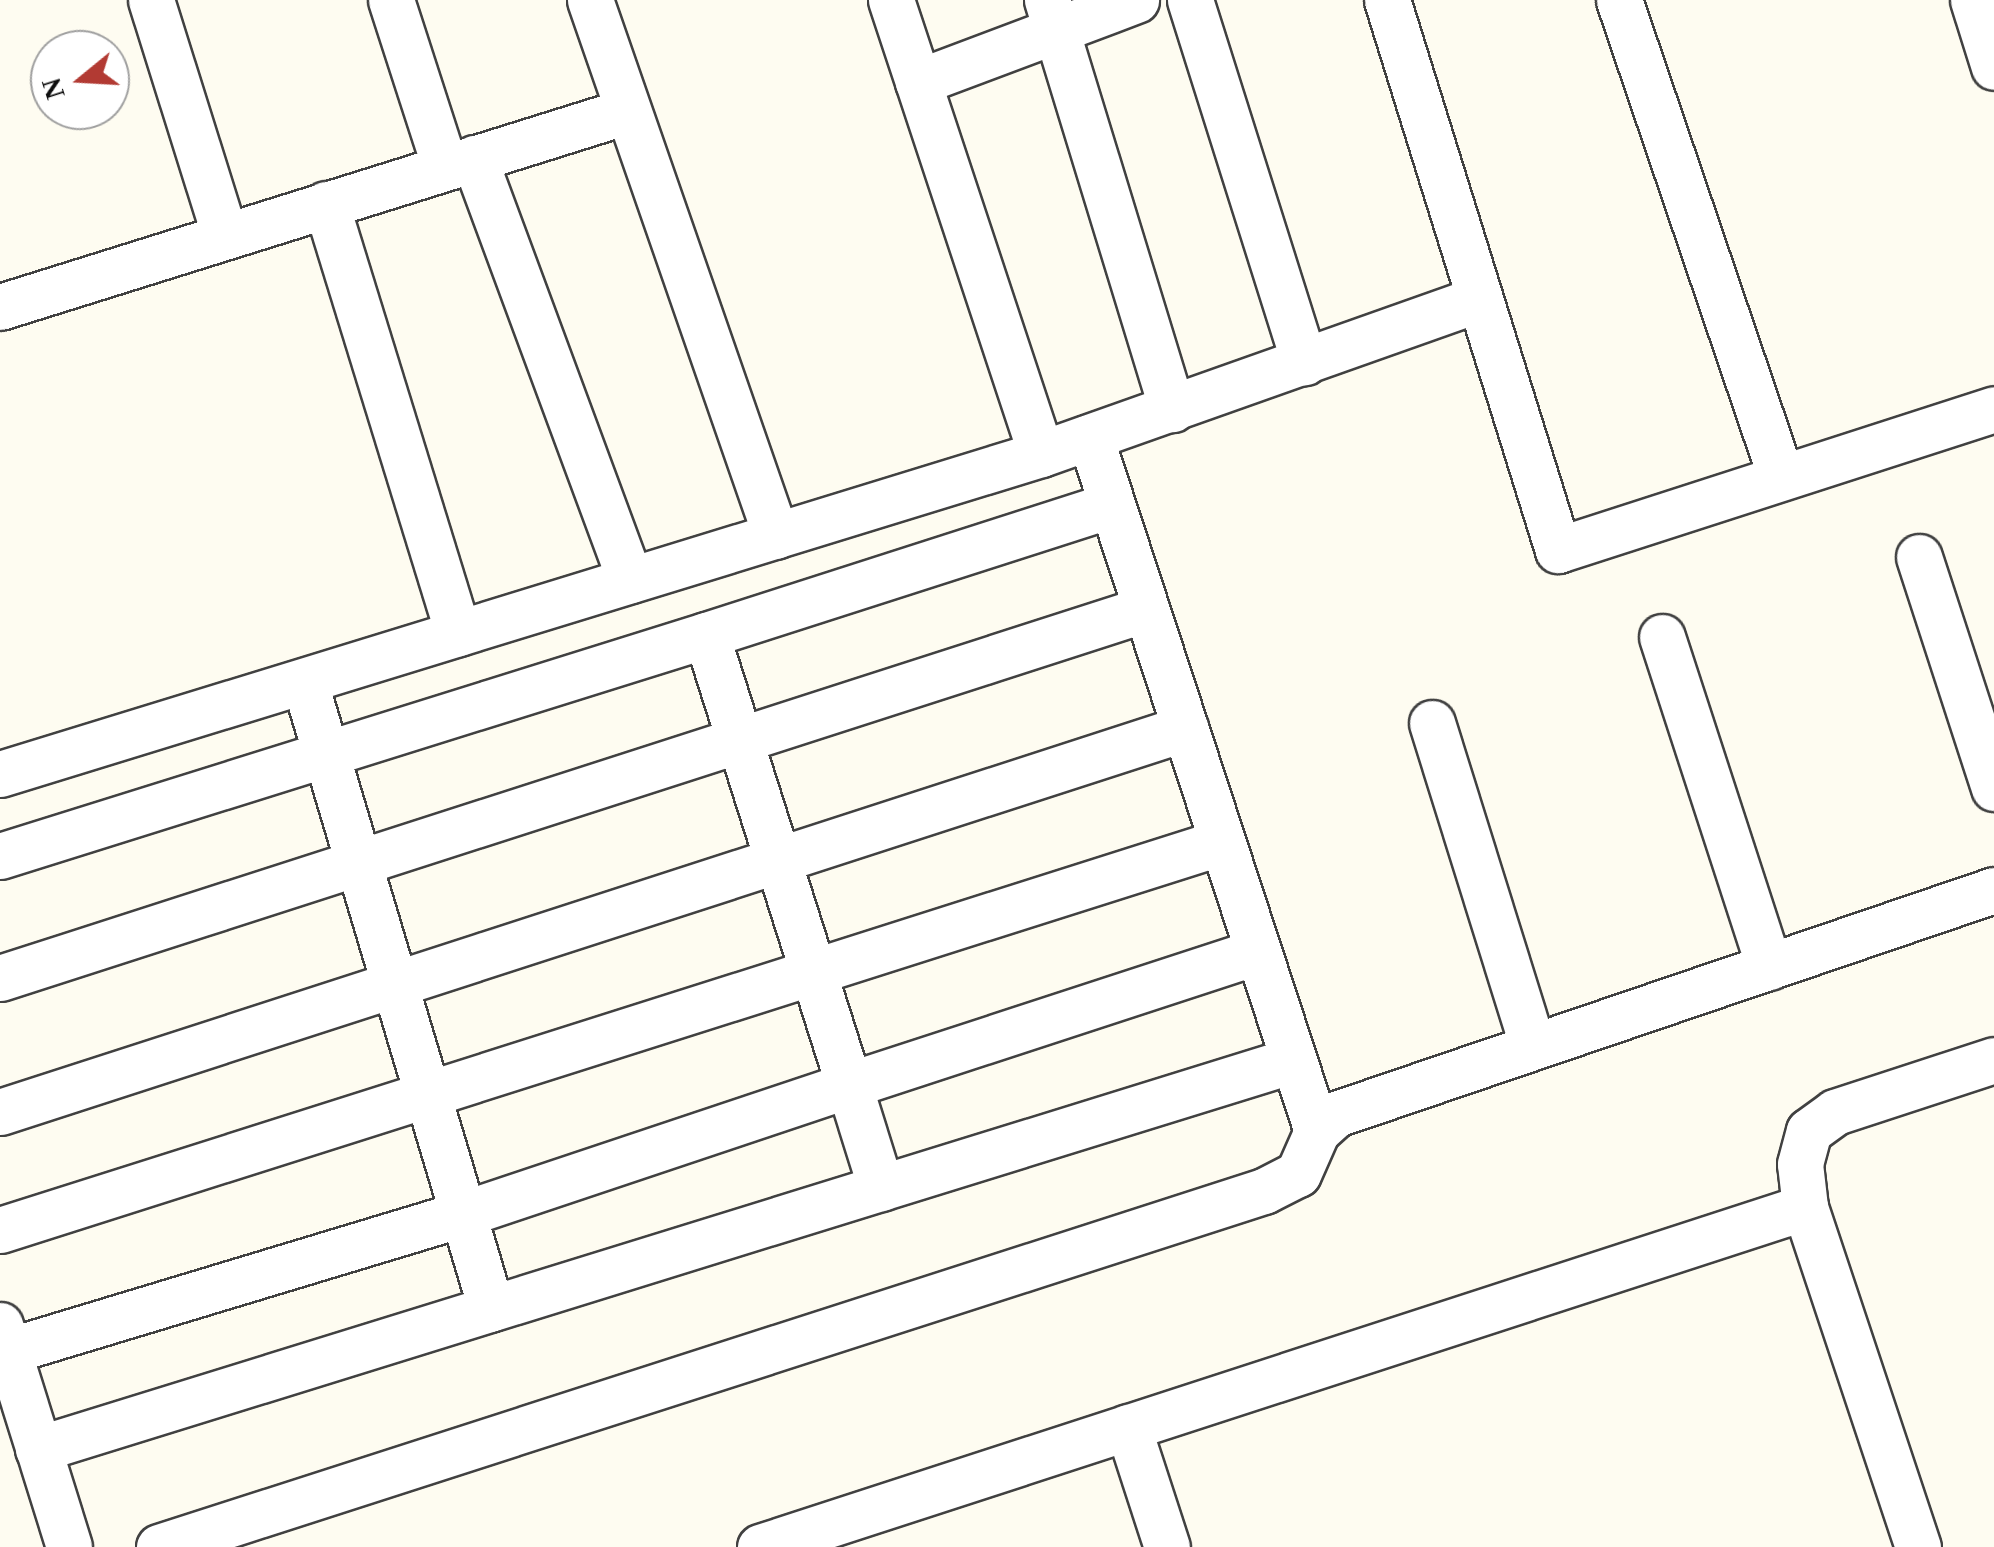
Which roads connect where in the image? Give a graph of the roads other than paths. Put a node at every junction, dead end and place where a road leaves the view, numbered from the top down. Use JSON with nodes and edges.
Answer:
{"nodes":[{"id":1,"x":151,"y":0,"type":"edge"},
{"id":2,"x":391,"y":0,"type":"edge"},
{"id":3,"x":590,"y":0,"type":"edge"},
{"id":4,"x":891,"y":0,"type":"edge"},
{"id":5,"x":1136,"y":0,"type":"edge"},
{"id":6,"x":1190,"y":0,"type":"edge"},
{"id":7,"x":1387,"y":0,"type":"edge"},
{"id":8,"x":1619,"y":0,"type":"edge"},
{"id":9,"x":1973,"y":0,"type":"edge"},
{"id":10,"x":1052,"y":15,"type":"edge"},
{"id":11,"x":1994,"y":67,"type":"edge"},
{"id":12,"x":918,"y":82,"type":"junction"},
{"id":13,"x":627,"y":111,"type":"junction"},
{"id":14,"x":459,"y":162,"type":"junction"},
{"id":15,"x":326,"y":204,"type":"junction"},
{"id":16,"x":225,"y":236,"type":"junction"},
{"id":17,"x":1479,"y":299,"type":"junction"},
{"id":18,"x":0,"y":307,"type":"edge"},
{"id":19,"x":1304,"y":362,"type":"junction"},
{"id":20,"x":1172,"y":409,"type":"junction"},
{"id":21,"x":1994,"y":409,"type":"edge"},
{"id":22,"x":1090,"y":438,"type":"junction"},
{"id":23,"x":1041,"y":454,"type":"junction"},
{"id":24,"x":1781,"y":477,"type":"junction"},
{"id":25,"x":1112,"y":505,"type":"junction"},
{"id":26,"x":776,"y":536,"type":"junction"},
{"id":27,"x":1919,"y":557,"type":"dead end"},
{"id":28,"x":630,"y":580,"type":"junction"},
{"id":29,"x":1146,"y":609,"type":"junction"},
{"id":30,"x":458,"y":634,"type":"junction"},
{"id":31,"x":706,"y":635,"type":"junction"},
{"id":32,"x":1662,"y":637,"type":"dead end"},
{"id":33,"x":309,"y":697,"type":"dead end"},
{"id":34,"x":1432,"y":724,"type":"dead end"},
{"id":35,"x":1185,"y":728,"type":"junction"},
{"id":36,"x":740,"y":739,"type":"junction"},
{"id":37,"x":325,"y":749,"type":"junction"},
{"id":38,"x":0,"y":774,"type":"edge"},
{"id":39,"x":1994,"y":788,"type":"edge"},
{"id":40,"x":1222,"y":842,"type":"junction"},
{"id":41,"x":778,"y":855,"type":"junction"},
{"id":42,"x":0,"y":856,"type":"edge"},
{"id":43,"x":359,"y":865,"type":"junction"},
{"id":44,"x":1994,"y":890,"type":"edge"},
{"id":45,"x":1258,"y":951,"type":"junction"},
{"id":46,"x":1768,"y":967,"type":"junction"},
{"id":47,"x":815,"y":971,"type":"junction"},
{"id":48,"x":0,"y":978,"type":"edge"},
{"id":49,"x":394,"y":982,"type":"junction"},
{"id":50,"x":1533,"y":1047,"type":"junction"},
{"id":51,"x":1293,"y":1060,"type":"junction"},
{"id":52,"x":1994,"y":1060,"type":"edge"},
{"id":53,"x":849,"y":1085,"type":"junction"},
{"id":54,"x":427,"y":1094,"type":"junction"},
{"id":55,"x":0,"y":1112,"type":"edge"},
{"id":56,"x":1317,"y":1131,"type":"junction"},
{"id":57,"x":880,"y":1188,"type":"junction"},
{"id":58,"x":1805,"y":1207,"type":"junction"},
{"id":59,"x":463,"y":1214,"type":"junction"},
{"id":60,"x":0,"y":1230,"type":"edge"},
{"id":61,"x":491,"y":1308,"type":"junction"},
{"id":62,"x":4,"y":1338,"type":"edge"},
{"id":63,"x":1128,"y":1428,"type":"junction"},
{"id":64,"x":38,"y":1449,"type":"junction"},
{"id":65,"x":69,"y":1547,"type":"edge"},
{"id":66,"x":159,"y":1547,"type":"edge"},
{"id":67,"x":760,"y":1547,"type":"edge"},
{"id":68,"x":1167,"y":1547,"type":"edge"},
{"id":69,"x":1918,"y":1547,"type":"edge"}],
"edges":[{"from":1,"to":16,"type":"street"},
{"from":2,"to":14,"type":"street"},
{"from":3,"to":13,"type":"street"},
{"from":4,"to":12,"type":"street"},
{"from":5,"to":10,"type":"street"},
{"from":6,"to":19,"type":"street"},
{"from":7,"to":17,"type":"street"},
{"from":8,"to":24,"type":"street"},
{"from":9,"to":11,"type":"street"},
{"from":10,"to":12,"type":"street"},
{"from":10,"to":20,"type":"street"},
{"from":12,"to":23,"type":"street"},
{"from":13,"to":14,"type":"street"},
{"from":13,"to":26,"type":"street"},
{"from":14,"to":15,"type":"street"},
{"from":14,"to":28,"type":"street"},
{"from":15,"to":16,"type":"street"},
{"from":15,"to":30,"type":"street"},
{"from":16,"to":18,"type":"street"},
{"from":17,"to":19,"type":"street"},
{"from":17,"to":24,"type":"street"},
{"from":19,"to":20,"type":"street"},
{"from":20,"to":22,"type":"street"},
{"from":21,"to":24,"type":"street"},
{"from":22,"to":23,"type":"street"},
{"from":22,"to":25,"type":"street"},
{"from":23,"to":26,"type":"street"},
{"from":25,"to":29,"type":"street"},
{"from":25,"to":31,"type":"street"},
{"from":26,"to":28,"type":"street"},
{"from":27,"to":39,"type":"street"},
{"from":28,"to":30,"type":"street"},
{"from":29,"to":35,"type":"street"},
{"from":29,"to":36,"type":"street"},
{"from":30,"to":38,"type":"street"},
{"from":31,"to":36,"type":"street"},
{"from":31,"to":37,"type":"street"},
{"from":32,"to":46,"type":"street"},
{"from":33,"to":37,"type":"street"},
{"from":34,"to":50,"type":"street"},
{"from":35,"to":40,"type":"street"},
{"from":35,"to":41,"type":"street"},
{"from":36,"to":41,"type":"street"},
{"from":36,"to":43,"type":"street"},
{"from":37,"to":42,"type":"street"},
{"from":37,"to":43,"type":"street"},
{"from":40,"to":45,"type":"street"},
{"from":40,"to":47,"type":"street"},
{"from":41,"to":47,"type":"street"},
{"from":41,"to":49,"type":"street"},
{"from":43,"to":48,"type":"street"},
{"from":43,"to":49,"type":"street"},
{"from":44,"to":46,"type":"street"},
{"from":45,"to":51,"type":"street"},
{"from":45,"to":53,"type":"street"},
{"from":46,"to":50,"type":"street"},
{"from":47,"to":53,"type":"street"},
{"from":47,"to":54,"type":"street"},
{"from":49,"to":54,"type":"street"},
{"from":49,"to":55,"type":"street"},
{"from":50,"to":56,"type":"street"},
{"from":51,"to":56,"type":"street"},
{"from":51,"to":57,"type":"street"},
{"from":52,"to":58,"type":"street"},
{"from":53,"to":57,"type":"street"},
{"from":53,"to":59,"type":"street"},
{"from":54,"to":59,"type":"street"},
{"from":54,"to":60,"type":"street"},
{"from":56,"to":66,"type":"street"},
{"from":57,"to":61,"type":"street"},
{"from":58,"to":63,"type":"street"},
{"from":58,"to":69,"type":"street"},
{"from":59,"to":61,"type":"street"},
{"from":59,"to":62,"type":"street"},
{"from":61,"to":64,"type":"street"},
{"from":62,"to":64,"type":"street"},
{"from":63,"to":67,"type":"street"},
{"from":63,"to":68,"type":"street"},
{"from":64,"to":65,"type":"street"}]}
